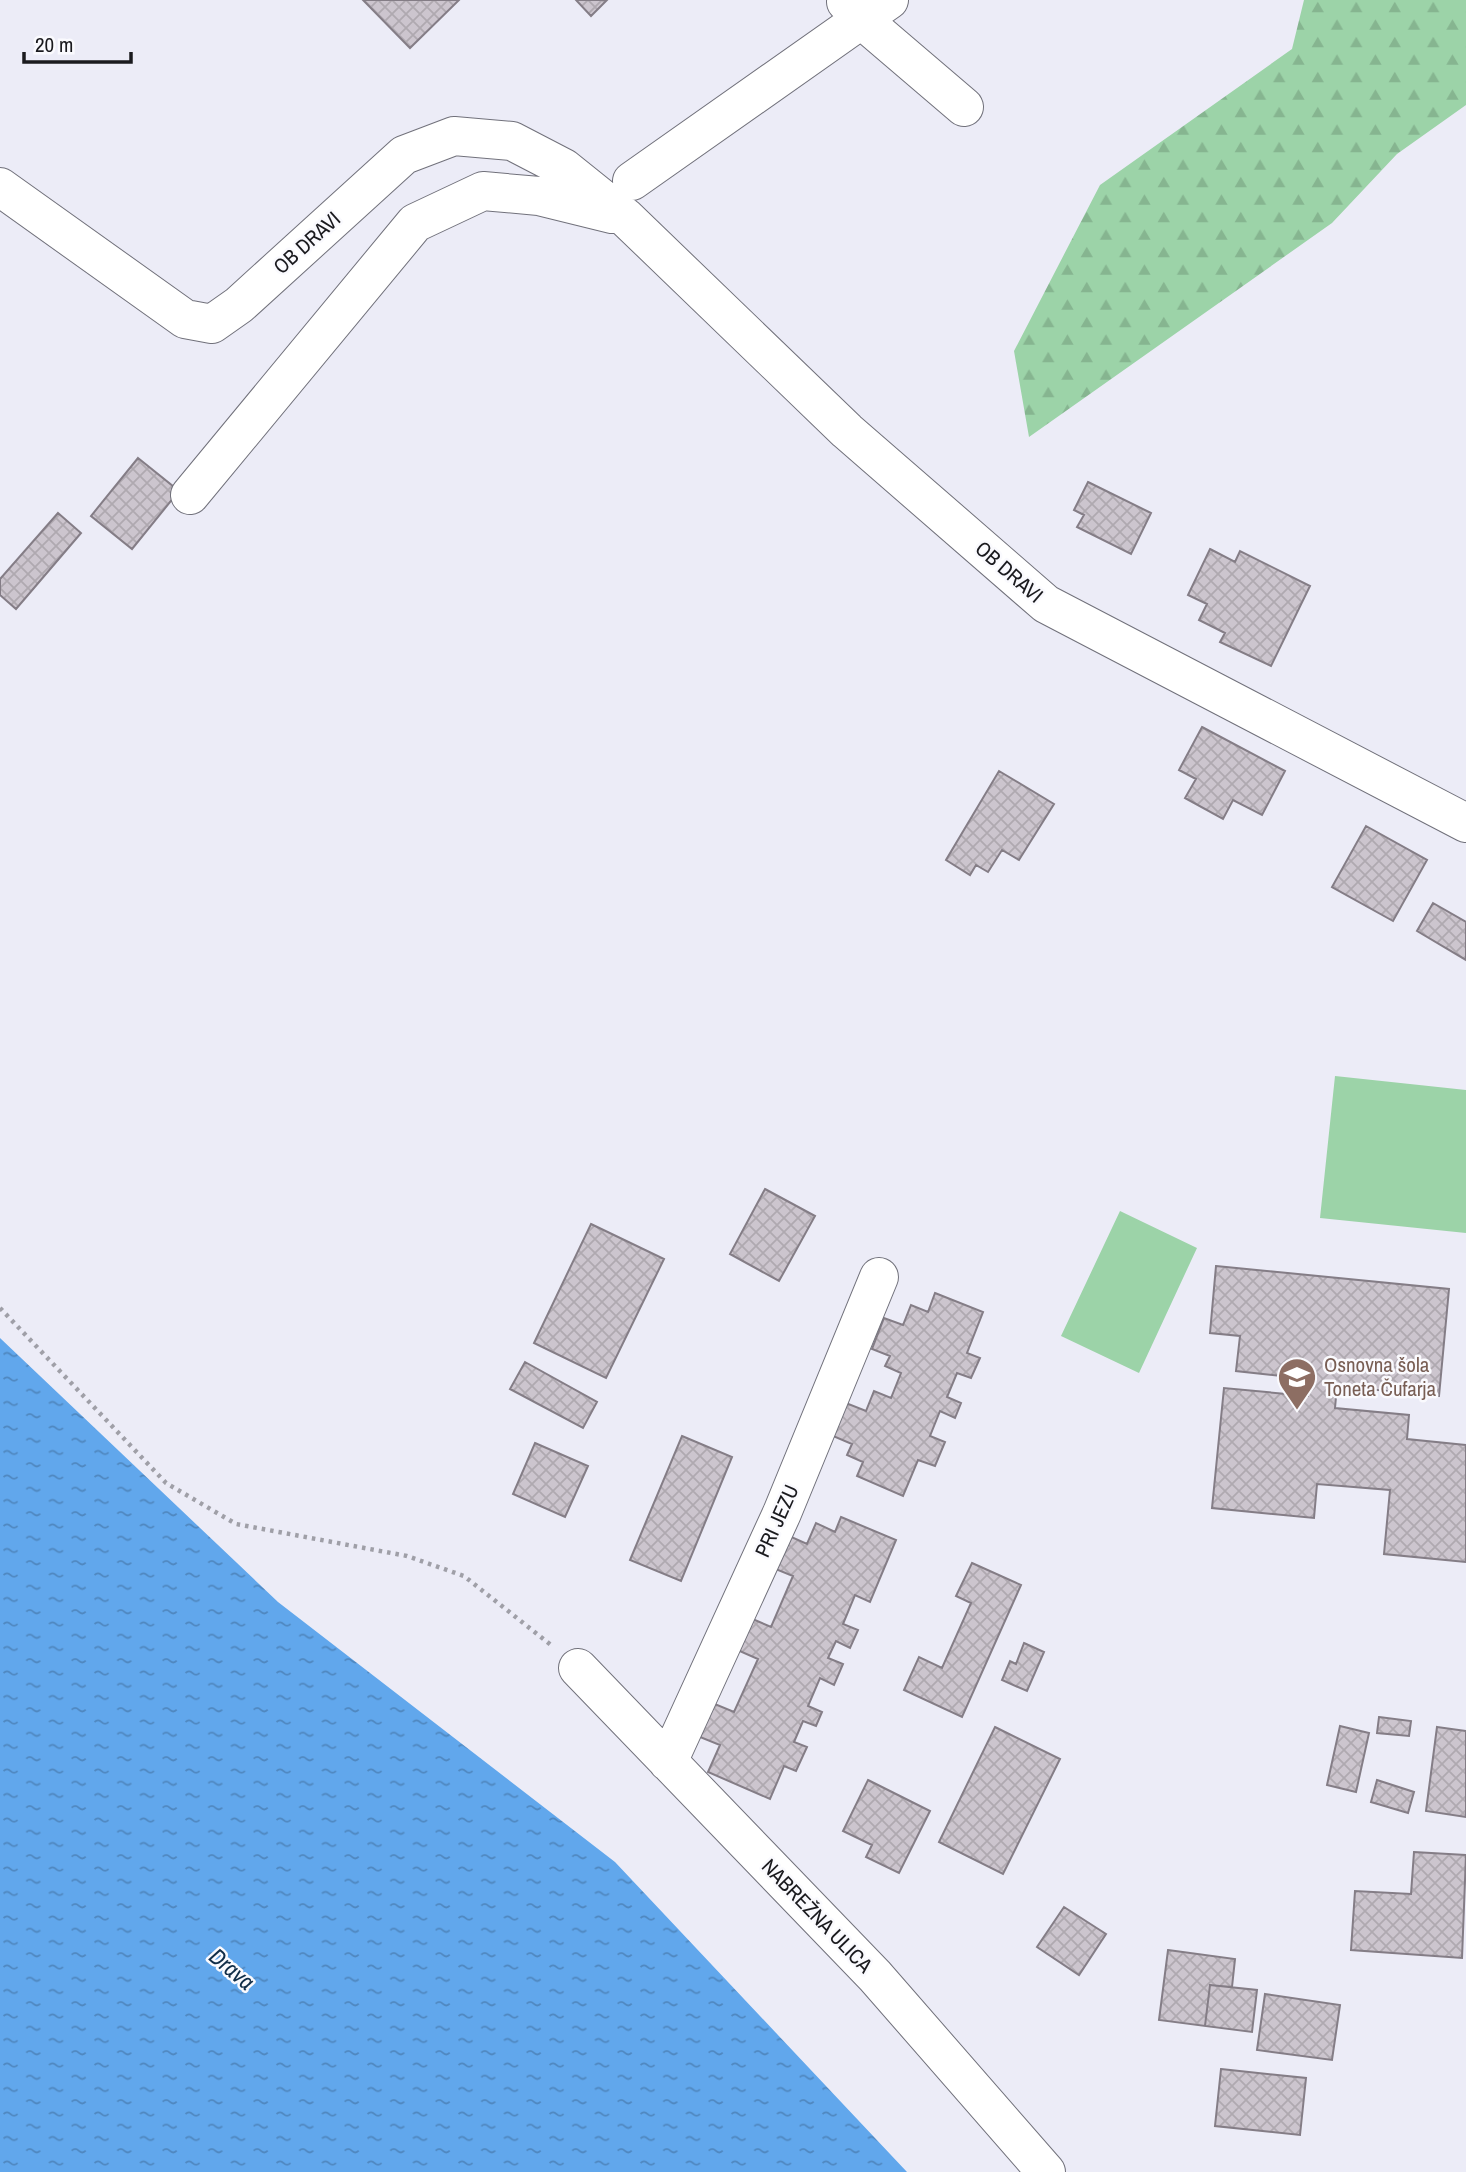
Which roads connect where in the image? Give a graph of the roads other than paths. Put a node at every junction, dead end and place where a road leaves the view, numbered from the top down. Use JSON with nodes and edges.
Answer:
{"nodes":[{"id":1,"x":865,"y":6,"type":"edge"},
{"id":2,"x":964,"y":107,"type":"dead end"},
{"id":3,"x":0,"y":187,"type":"edge"},
{"id":4,"x":628,"y":199,"type":"junction"},
{"id":5,"x":190,"y":495,"type":"dead end"},
{"id":6,"x":1466,"y":823,"type":"edge"},
{"id":7,"x":879,"y":1277,"type":"dead end"},
{"id":8,"x":578,"y":1668,"type":"road end"},
{"id":9,"x":668,"y":1762,"type":"junction"},
{"id":10,"x":1046,"y":2172,"type":"edge"}],
"edges":[{"from":1,"to":2,"type":"street"},
{"from":1,"to":4,"type":"street"},
{"from":3,"to":4,"type":"street","name":"OB DRAVI"},
{"from":4,"to":5,"type":"street"},
{"from":4,"to":6,"type":"street","name":"OB DRAVI"},
{"from":7,"to":9,"type":"street","name":"PRI JEZU"},
{"from":8,"to":9,"type":"street","name":"NABREŽNA ULICA"},
{"from":9,"to":10,"type":"street","name":"NABREŽNA ULICA"}]}
